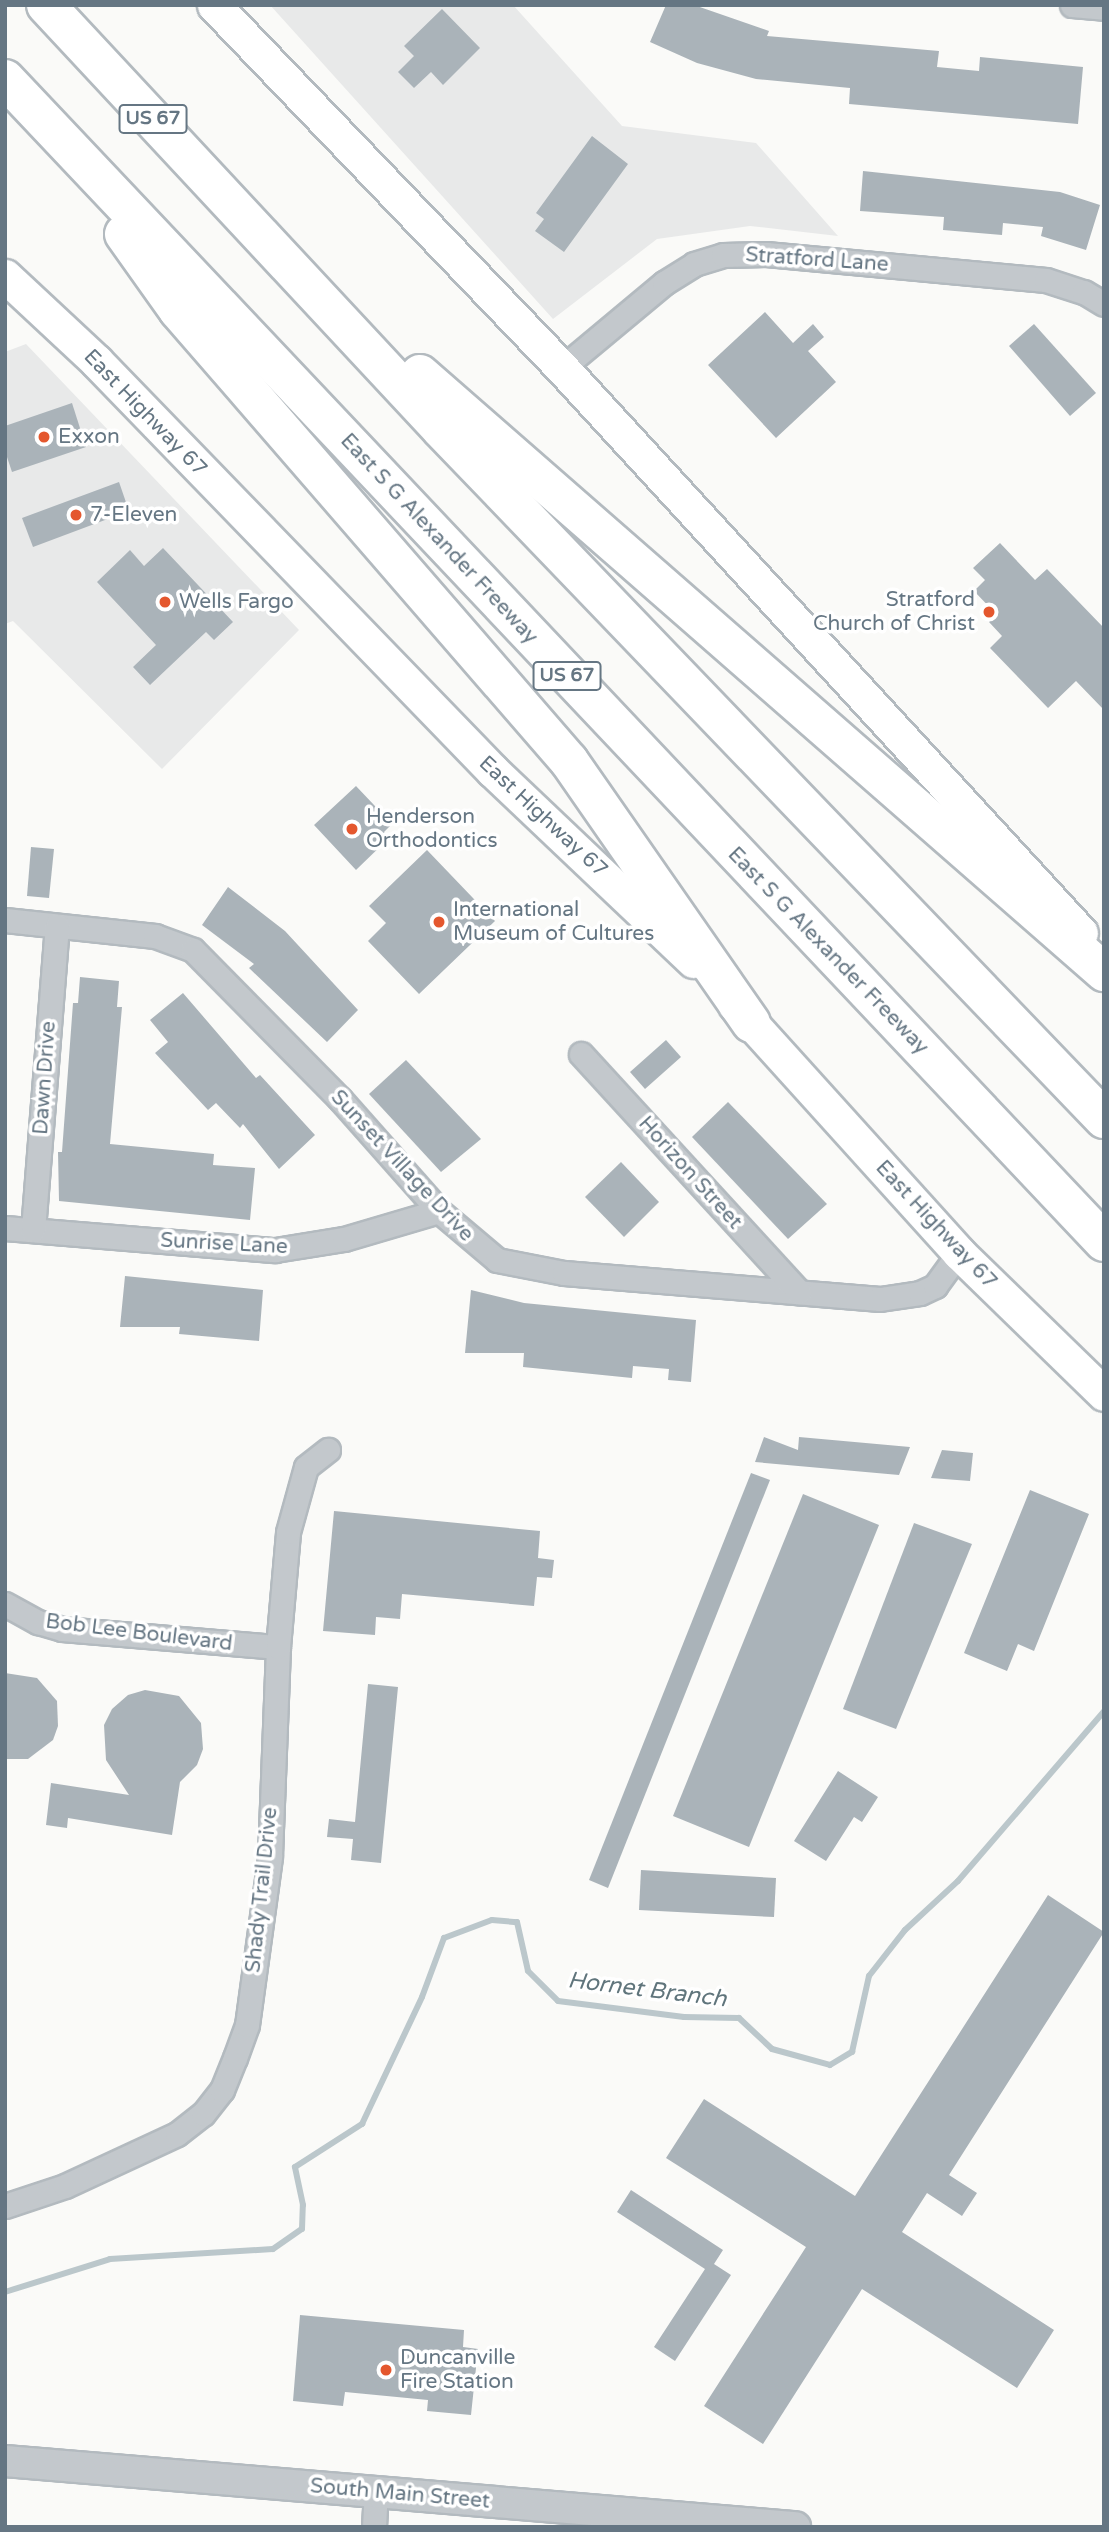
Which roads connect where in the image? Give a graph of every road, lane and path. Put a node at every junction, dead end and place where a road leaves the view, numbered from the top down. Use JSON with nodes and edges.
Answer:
{"nodes":[{"id":1,"x":46,"y":5,"type":"edge"},
{"id":2,"x":214,"y":5,"type":"edge"},
{"id":3,"x":1072,"y":5,"type":"edge"},
{"id":4,"x":1104,"y":8,"type":"edge"},
{"id":5,"x":5,"y":79,"type":"edge"},
{"id":6,"x":32,"y":108,"type":"junction"},
{"id":7,"x":259,"y":234,"type":"junction"},
{"id":8,"x":5,"y":276,"type":"edge"},
{"id":9,"x":1104,"y":304,"type":"edge"},
{"id":10,"x":562,"y":368,"type":"junction"},
{"id":11,"x":5,"y":920,"type":"edge"},
{"id":12,"x":57,"y":926,"type":"junction"},
{"id":13,"x":1104,"y":958,"type":"edge"},
{"id":14,"x":1104,"y":972,"type":"edge"},
{"id":15,"x":751,"y":1023,"type":"junction"},
{"id":16,"x":581,"y":1054,"type":"dead end"},
{"id":17,"x":1104,"y":1119,"type":"edge"},
{"id":18,"x":439,"y":1211,"type":"junction"},
{"id":19,"x":5,"y":1228,"type":"edge"},
{"id":20,"x":33,"y":1230,"type":"junction"},
{"id":21,"x":1104,"y":1242,"type":"edge"},
{"id":22,"x":959,"y":1253,"type":"junction"},
{"id":23,"x":799,"y":1292,"type":"junction"},
{"id":24,"x":1104,"y":1394,"type":"edge"},
{"id":25,"x":328,"y":1450,"type":"dead end"},
{"id":26,"x":5,"y":1604,"type":"edge"},
{"id":27,"x":278,"y":1647,"type":"junction"},
{"id":28,"x":5,"y":2206,"type":"edge"},
{"id":29,"x":5,"y":2461,"type":"edge"},
{"id":30,"x":376,"y":2492,"type":"junction"},
{"id":31,"x":374,"y":2527,"type":"edge"},
{"id":32,"x":795,"y":2527,"type":"edge"}],
"edges":[{"from":1,"to":7,"type":"highway","number":"US 67"},
{"from":2,"to":10,"type":"main road"},
{"from":3,"to":4,"type":"street"},
{"from":5,"to":6,"type":"highway","name":"East S G Alexander Freeway","number":"US 67"},
{"from":6,"to":15,"type":"highway"},
{"from":6,"to":21,"type":"highway","name":"East S G Alexander Freeway","number":"US 67"},
{"from":7,"to":14,"type":"highway"},
{"from":7,"to":17,"type":"highway","number":"US 67"},
{"from":8,"to":15,"type":"main road","name":"East Highway 67"},
{"from":9,"to":10,"type":"street","name":"Stratford Lane"},
{"from":10,"to":13,"type":"main road"},
{"from":11,"to":12,"type":"street","name":"Sunset Village Drive"},
{"from":12,"to":18,"type":"street","name":"Sunset Village Drive"},
{"from":12,"to":20,"type":"street","name":"Dawn Drive"},
{"from":15,"to":22,"type":"main road","name":"East Highway 67"},
{"from":16,"to":23,"type":"street","name":"Horizon Street"},
{"from":18,"to":20,"type":"street","name":"Sunrise Lane"},
{"from":18,"to":23,"type":"street","name":"Sunset Village Drive"},
{"from":19,"to":20,"type":"street","name":"Sunrise Lane"},
{"from":22,"to":23,"type":"street","name":"Sunset Village Drive"},
{"from":22,"to":24,"type":"main road","name":"East Highway 67"},
{"from":25,"to":27,"type":"street","name":"Shady Trail Drive"},
{"from":26,"to":27,"type":"street","name":"Bob Lee Boulevard"},
{"from":27,"to":28,"type":"street","name":"Shady Trail Drive"},
{"from":29,"to":30,"type":"street","name":"South Main Street"},
{"from":30,"to":31,"type":"street"},
{"from":30,"to":32,"type":"street","name":"South Main Street"}]}
